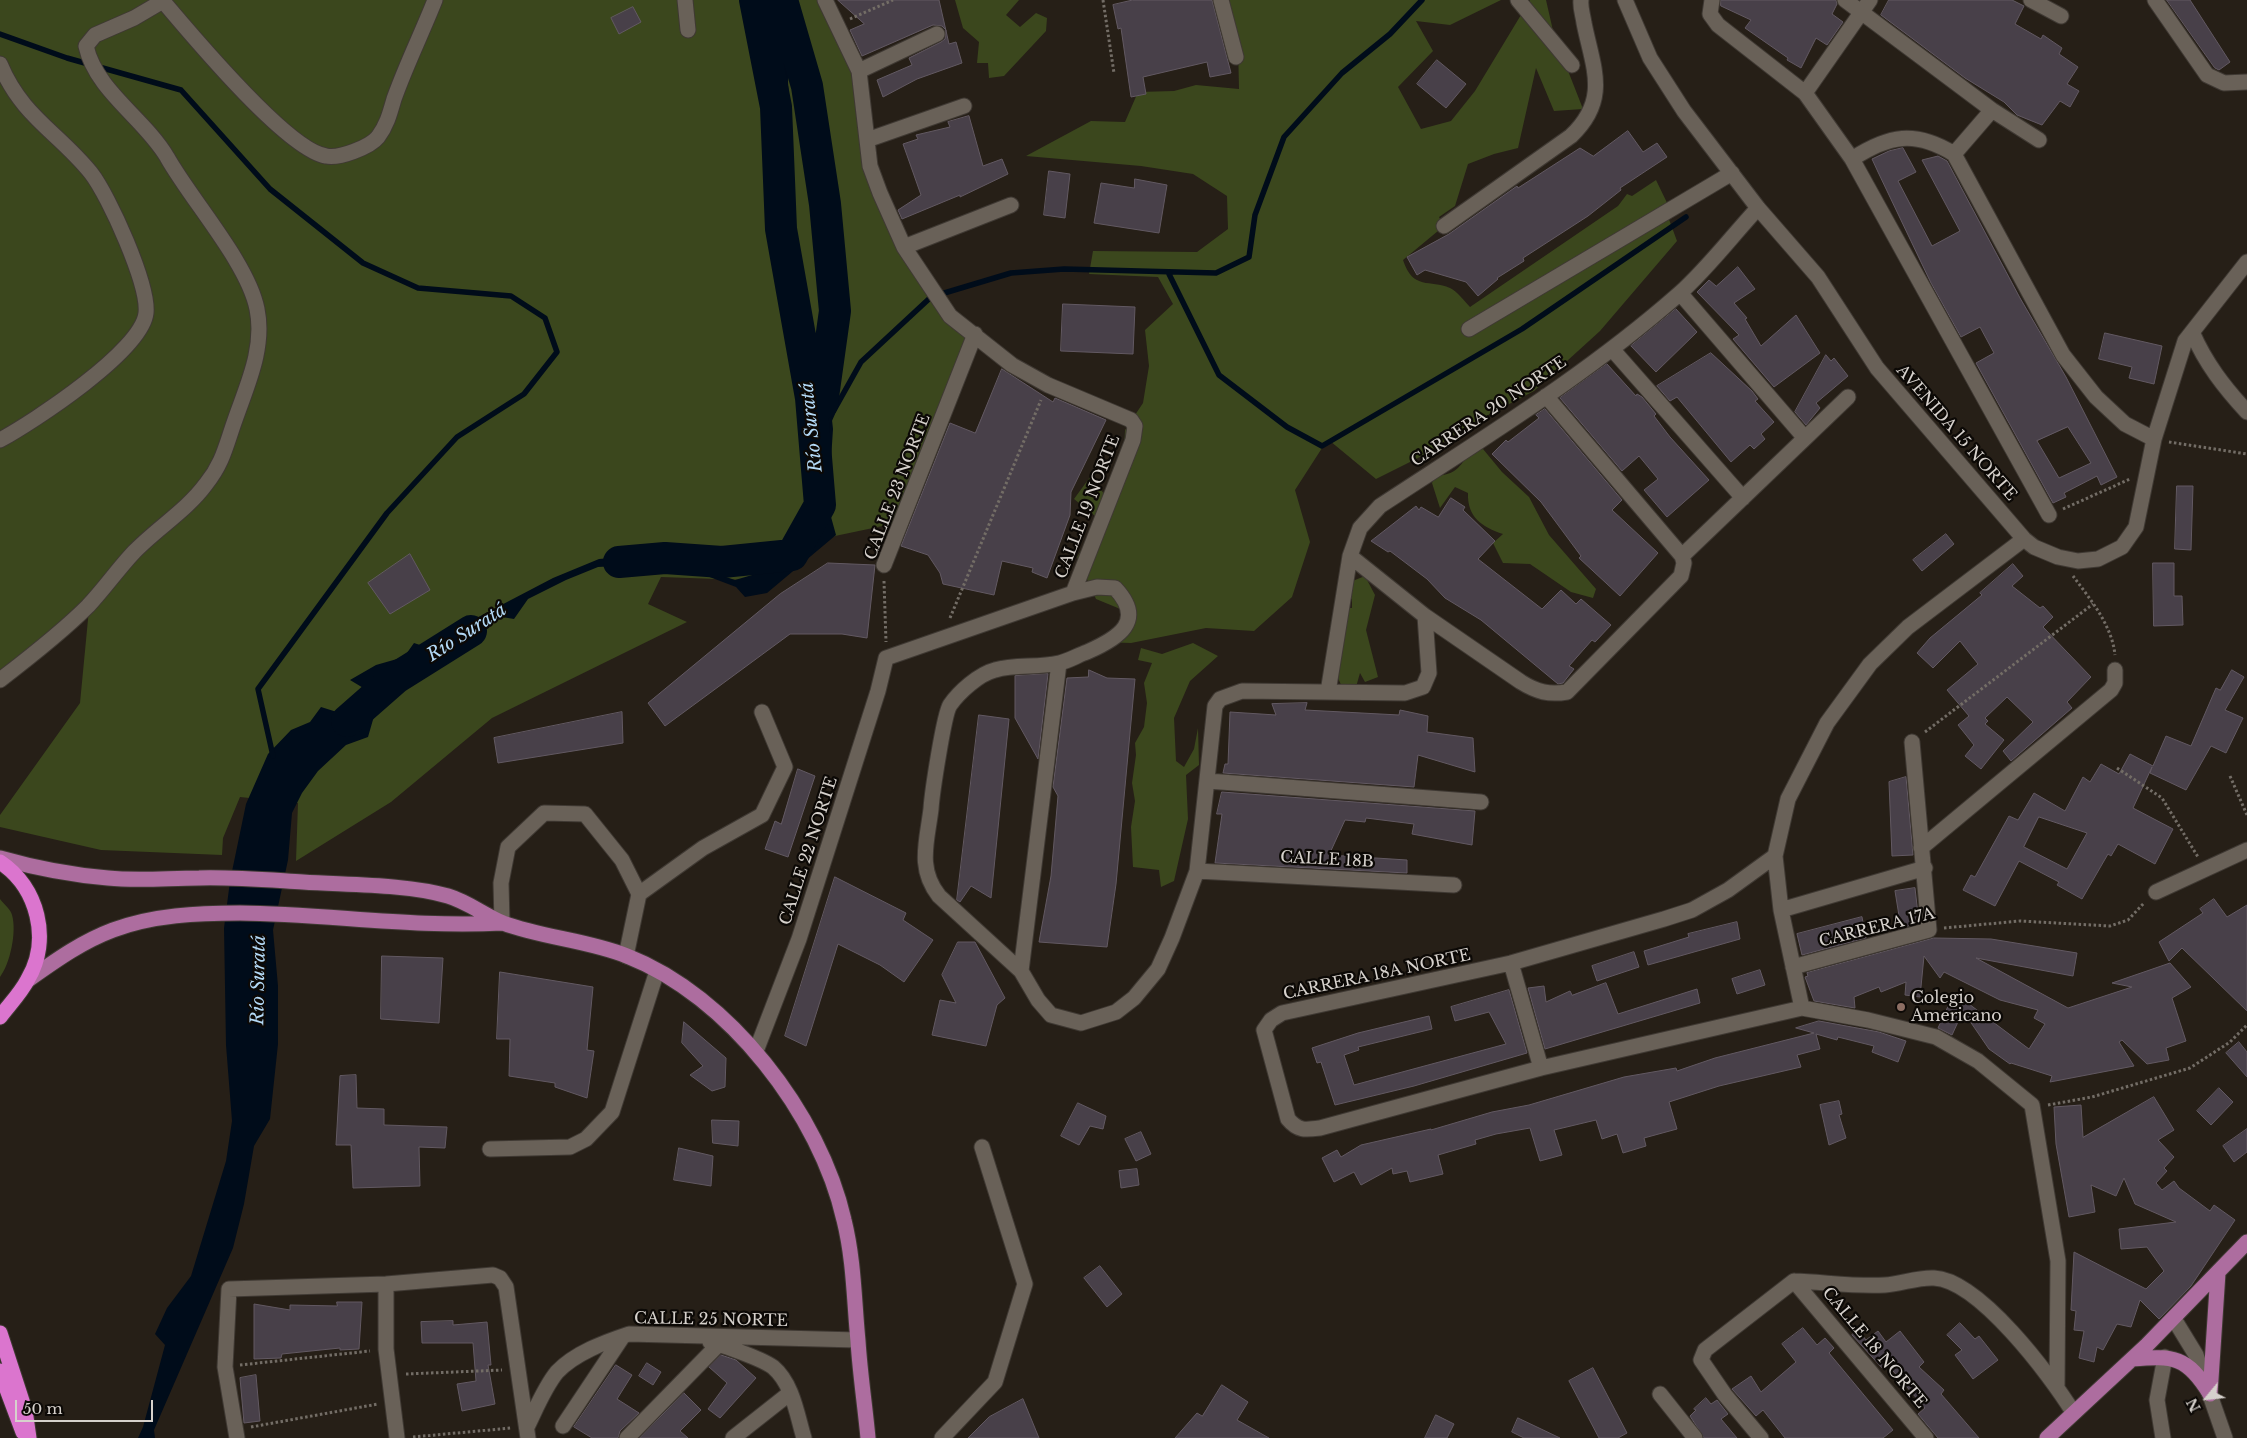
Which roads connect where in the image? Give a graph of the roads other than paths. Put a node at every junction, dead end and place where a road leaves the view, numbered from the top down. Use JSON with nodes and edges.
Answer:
{"nodes":[{"id":1,"x":435,"y":0,"type":"edge"},
{"id":2,"x":685,"y":0,"type":"edge"},
{"id":3,"x":825,"y":0,"type":"edge"},
{"id":4,"x":1221,"y":0,"type":"edge"},
{"id":5,"x":1518,"y":0,"type":"edge"},
{"id":6,"x":1581,"y":0,"type":"edge"},
{"id":7,"x":1625,"y":0,"type":"edge"},
{"id":8,"x":1712,"y":0,"type":"edge"},
{"id":9,"x":1845,"y":0,"type":"edge"},
{"id":10,"x":1870,"y":0,"type":"edge"},
{"id":11,"x":2031,"y":0,"type":"edge"},
{"id":12,"x":2155,"y":0,"type":"edge"},
{"id":13,"x":162,"y":1,"type":"edge"},
{"id":14,"x":1862,"y":14,"type":"junction"},
{"id":15,"x":2061,"y":16,"type":"dead end"},
{"id":16,"x":688,"y":30,"type":"dead end"},
{"id":17,"x":937,"y":34,"type":"dead end"},
{"id":18,"x":1236,"y":57,"type":"dead end"},
{"id":19,"x":0,"y":64,"type":"edge"},
{"id":20,"x":1572,"y":65,"type":"dead end"},
{"id":21,"x":859,"y":71,"type":"junction"},
{"id":22,"x":2247,"y":82,"type":"edge"},
{"id":23,"x":1805,"y":93,"type":"junction"},
{"id":24,"x":964,"y":106,"type":"dead end"},
{"id":25,"x":1992,"y":110,"type":"junction"},
{"id":26,"x":867,"y":140,"type":"junction"},
{"id":27,"x":2039,"y":140,"type":"dead end"},
{"id":28,"x":1954,"y":154,"type":"junction"},
{"id":29,"x":1852,"y":159,"type":"junction"},
{"id":30,"x":1732,"y":173,"type":"junction"},
{"id":31,"x":1011,"y":205,"type":"dead end"},
{"id":32,"x":1758,"y":208,"type":"junction"},
{"id":33,"x":1444,"y":226,"type":"dead end"},
{"id":34,"x":904,"y":247,"type":"junction"},
{"id":35,"x":2247,"y":262,"type":"edge"},
{"id":36,"x":1680,"y":293,"type":"junction"},
{"id":37,"x":1469,"y":329,"type":"dead end"},
{"id":38,"x":2192,"y":332,"type":"junction"},
{"id":39,"x":975,"y":334,"type":"junction"},
{"id":40,"x":1612,"y":348,"type":"junction"},
{"id":41,"x":1546,"y":396,"type":"junction"},
{"id":42,"x":1848,"y":397,"type":"dead end"},
{"id":43,"x":2247,"y":412,"type":"edge"},
{"id":44,"x":1804,"y":438,"type":"junction"},
{"id":45,"x":2154,"y":439,"type":"junction"},
{"id":46,"x":0,"y":440,"type":"edge"},
{"id":47,"x":1743,"y":498,"type":"junction"},
{"id":48,"x":2049,"y":515,"type":"road end"},
{"id":49,"x":2024,"y":539,"type":"junction"},
{"id":50,"x":1350,"y":556,"type":"junction"},
{"id":51,"x":1682,"y":556,"type":"junction"},
{"id":52,"x":884,"y":565,"type":"road end"},
{"id":53,"x":1073,"y":593,"type":"junction"},
{"id":54,"x":1426,"y":616,"type":"junction"},
{"id":55,"x":1059,"y":663,"type":"junction"},
{"id":56,"x":2115,"y":670,"type":"road end"},
{"id":57,"x":0,"y":680,"type":"edge"},
{"id":58,"x":1328,"y":692,"type":"junction"},
{"id":59,"x":762,"y":712,"type":"dead end"},
{"id":60,"x":1912,"y":742,"type":"road end"},
{"id":61,"x":1208,"y":781,"type":"junction"},
{"id":62,"x":1481,"y":802,"type":"dead end"},
{"id":63,"x":1921,"y":848,"type":"junction"},
{"id":64,"x":2247,"y":850,"type":"edge"},
{"id":65,"x":1775,"y":856,"type":"junction"},
{"id":66,"x":0,"y":858,"type":"edge"},
{"id":67,"x":0,"y":862,"type":"edge"},
{"id":68,"x":1925,"y":868,"type":"junction"},
{"id":69,"x":1197,"y":871,"type":"junction"},
{"id":70,"x":1454,"y":885,"type":"dead end"},
{"id":71,"x":2156,"y":892,"type":"road end"},
{"id":72,"x":639,"y":894,"type":"junction"},
{"id":73,"x":1781,"y":910,"type":"junction"},
{"id":74,"x":502,"y":922,"type":"junction"},
{"id":75,"x":626,"y":956,"type":"junction"},
{"id":76,"x":1511,"y":963,"type":"junction"},
{"id":77,"x":1793,"y":968,"type":"junction"},
{"id":78,"x":657,"y":971,"type":"junction"},
{"id":79,"x":1021,"y":971,"type":"junction"},
{"id":80,"x":28,"y":980,"type":"junction"},
{"id":81,"x":1802,"y":1008,"type":"junction"},
{"id":82,"x":0,"y":1017,"type":"edge"},
{"id":83,"x":756,"y":1051,"type":"junction"},
{"id":84,"x":1541,"y":1068,"type":"junction"},
{"id":85,"x":982,"y":1147,"type":"dead end"},
{"id":86,"x":490,"y":1149,"type":"dead end"},
{"id":87,"x":2247,"y":1242,"type":"edge"},
{"id":88,"x":2218,"y":1273,"type":"junction"},
{"id":89,"x":1794,"y":1281,"type":"junction"},
{"id":90,"x":386,"y":1284,"type":"junction"},
{"id":91,"x":2174,"y":1319,"type":"junction"},
{"id":92,"x":0,"y":1333,"type":"edge"},
{"id":93,"x":623,"y":1336,"type":"junction"},
{"id":94,"x":674,"y":1337,"type":"junction"},
{"id":95,"x":858,"y":1340,"type":"junction"},
{"id":96,"x":719,"y":1344,"type":"junction"},
{"id":97,"x":2165,"y":1356,"type":"junction"},
{"id":98,"x":2132,"y":1359,"type":"junction"},
{"id":99,"x":0,"y":1371,"type":"edge"},
{"id":100,"x":2058,"y":1387,"type":"junction"},
{"id":101,"x":790,"y":1393,"type":"junction"},
{"id":102,"x":1660,"y":1394,"type":"dead end"},
{"id":103,"x":2210,"y":1394,"type":"junction"},
{"id":104,"x":2073,"y":1412,"type":"junction"},
{"id":105,"x":563,"y":1426,"type":"dead end"},
{"id":106,"x":527,"y":1432,"type":"edge"},
{"id":107,"x":236,"y":1434,"type":"edge"},
{"id":108,"x":27,"y":1438,"type":"edge"},
{"id":109,"x":397,"y":1438,"type":"edge"},
{"id":110,"x":626,"y":1438,"type":"edge"},
{"id":111,"x":734,"y":1438,"type":"edge"},
{"id":112,"x":804,"y":1438,"type":"edge"},
{"id":113,"x":868,"y":1438,"type":"edge"},
{"id":114,"x":942,"y":1438,"type":"edge"},
{"id":115,"x":1695,"y":1438,"type":"edge"},
{"id":116,"x":1761,"y":1438,"type":"edge"},
{"id":117,"x":1926,"y":1438,"type":"edge"},
{"id":118,"x":2047,"y":1438,"type":"edge"},
{"id":119,"x":2163,"y":1438,"type":"edge"},
{"id":120,"x":2225,"y":1438,"type":"edge"}],
"edges":[{"from":1,"to":13,"type":"street"},
{"from":2,"to":16,"type":"street"},
{"from":3,"to":21,"type":"street","name":"CALLE 19 NORTE"},
{"from":4,"to":18,"type":"street"},
{"from":5,"to":20,"type":"street"},
{"from":6,"to":33,"type":"street"},
{"from":7,"to":30,"type":"street","name":"AVENIDA 15 NORTE"},
{"from":8,"to":23,"type":"street"},
{"from":9,"to":14,"type":"street"},
{"from":10,"to":14,"type":"street"},
{"from":11,"to":15,"type":"street"},
{"from":12,"to":22,"type":"street"},
{"from":13,"to":57,"type":"street"},
{"from":14,"to":23,"type":"street"},
{"from":14,"to":25,"type":"street"},
{"from":17,"to":21,"type":"street"},
{"from":19,"to":46,"type":"street"},
{"from":21,"to":26,"type":"street","name":"CALLE 19 NORTE"},
{"from":23,"to":29,"type":"street"},
{"from":24,"to":26,"type":"street"},
{"from":25,"to":27,"type":"street"},
{"from":25,"to":28,"type":"street"},
{"from":26,"to":34,"type":"street","name":"CALLE 19 NORTE"},
{"from":28,"to":29,"type":"street"},
{"from":28,"to":45,"type":"street"},
{"from":29,"to":48,"type":"street"},
{"from":30,"to":32,"type":"street","name":"AVENIDA 15 NORTE"},
{"from":30,"to":37,"type":"street"},
{"from":31,"to":34,"type":"street"},
{"from":32,"to":36,"type":"street","name":"CARRERA 20 NORTE"},
{"from":32,"to":49,"type":"street","name":"AVENIDA 15 NORTE"},
{"from":34,"to":39,"type":"street","name":"CALLE 19 NORTE"},
{"from":35,"to":38,"type":"street","name":"AVENIDA 15 NORTE"},
{"from":36,"to":40,"type":"street","name":"CARRERA 20 NORTE"},
{"from":36,"to":44,"type":"street"},
{"from":38,"to":43,"type":"street"},
{"from":38,"to":45,"type":"street","name":"AVENIDA 15 NORTE"},
{"from":39,"to":52,"type":"street","name":"CALLE 23 NORTE"},
{"from":39,"to":53,"type":"street","name":"CALLE 19 NORTE"},
{"from":40,"to":41,"type":"street","name":"CARRERA 20 NORTE"},
{"from":40,"to":47,"type":"street"},
{"from":41,"to":50,"type":"street","name":"CARRERA 20 NORTE"},
{"from":41,"to":51,"type":"street"},
{"from":42,"to":44,"type":"street"},
{"from":44,"to":47,"type":"street"},
{"from":45,"to":49,"type":"street","name":"AVENIDA 15 NORTE"},
{"from":47,"to":51,"type":"street"},
{"from":49,"to":65,"type":"street"},
{"from":50,"to":54,"type":"street"},
{"from":50,"to":58,"type":"street","name":"CARRERA 20 NORTE"},
{"from":51,"to":54,"type":"street"},
{"from":53,"to":55,"type":"street"},
{"from":53,"to":83,"type":"street","name":"CALLE 22 NORTE"},
{"from":54,"to":58,"type":"street"},
{"from":55,"to":79,"type":"street"},
{"from":55,"to":79,"type":"street"},
{"from":56,"to":63,"type":"street"},
{"from":58,"to":61,"type":"street"},
{"from":59,"to":72,"type":"street"},
{"from":60,"to":63,"type":"street"},
{"from":61,"to":62,"type":"street"},
{"from":61,"to":69,"type":"street"},
{"from":63,"to":68,"type":"street"},
{"from":64,"to":71,"type":"street"},
{"from":65,"to":73,"type":"street"},
{"from":65,"to":76,"type":"street","name":"CARRERA 18A NORTE"},
{"from":66,"to":74,"type":"main road"},
{"from":67,"to":80,"type":"highway"},
{"from":68,"to":73,"type":"street"},
{"from":68,"to":77,"type":"street","name":"CARRERA 17A"},
{"from":69,"to":70,"type":"street","name":"CALLE 18B"},
{"from":69,"to":79,"type":"street"},
{"from":72,"to":74,"type":"street"},
{"from":72,"to":75,"type":"street"},
{"from":73,"to":77,"type":"street"},
{"from":74,"to":75,"type":"main road"},
{"from":74,"to":80,"type":"main road"},
{"from":75,"to":78,"type":"main road"},
{"from":76,"to":84,"type":"street"},
{"from":76,"to":84,"type":"street","name":"CARRERA 18A NORTE"},
{"from":77,"to":81,"type":"street"},
{"from":78,"to":83,"type":"main road"},
{"from":78,"to":86,"type":"street"},
{"from":80,"to":82,"type":"highway"},
{"from":81,"to":84,"type":"street","name":"CARRERA 18A NORTE"},
{"from":81,"to":100,"type":"street"},
{"from":83,"to":95,"type":"main road"},
{"from":85,"to":114,"type":"street"},
{"from":87,"to":88,"type":"main road"},
{"from":88,"to":91,"type":"main road"},
{"from":88,"to":103,"type":"main road"},
{"from":89,"to":100,"type":"street"},
{"from":89,"to":116,"type":"street"},
{"from":89,"to":117,"type":"street","name":"CALLE 18 NORTE"},
{"from":90,"to":106,"type":"street"},
{"from":90,"to":107,"type":"street"},
{"from":90,"to":109,"type":"street"},
{"from":91,"to":98,"type":"main road"},
{"from":91,"to":103,"type":"street"},
{"from":92,"to":108,"type":"highway"},
{"from":93,"to":94,"type":"street","name":"CALLE 25 NORTE"},
{"from":93,"to":105,"type":"street"},
{"from":93,"to":106,"type":"street","name":"CALLE 25 NORTE"},
{"from":94,"to":95,"type":"street","name":"CALLE 25 NORTE"},
{"from":94,"to":96,"type":"street"},
{"from":95,"to":113,"type":"main road"},
{"from":96,"to":101,"type":"street"},
{"from":96,"to":110,"type":"street"},
{"from":97,"to":98,"type":"main road"},
{"from":97,"to":103,"type":"main road"},
{"from":97,"to":119,"type":"street"},
{"from":98,"to":104,"type":"main road"},
{"from":99,"to":108,"type":"highway"},
{"from":100,"to":104,"type":"street"},
{"from":101,"to":111,"type":"street"},
{"from":101,"to":112,"type":"street"},
{"from":102,"to":115,"type":"street"},
{"from":103,"to":120,"type":"street"},
{"from":104,"to":118,"type":"main road"}]}
